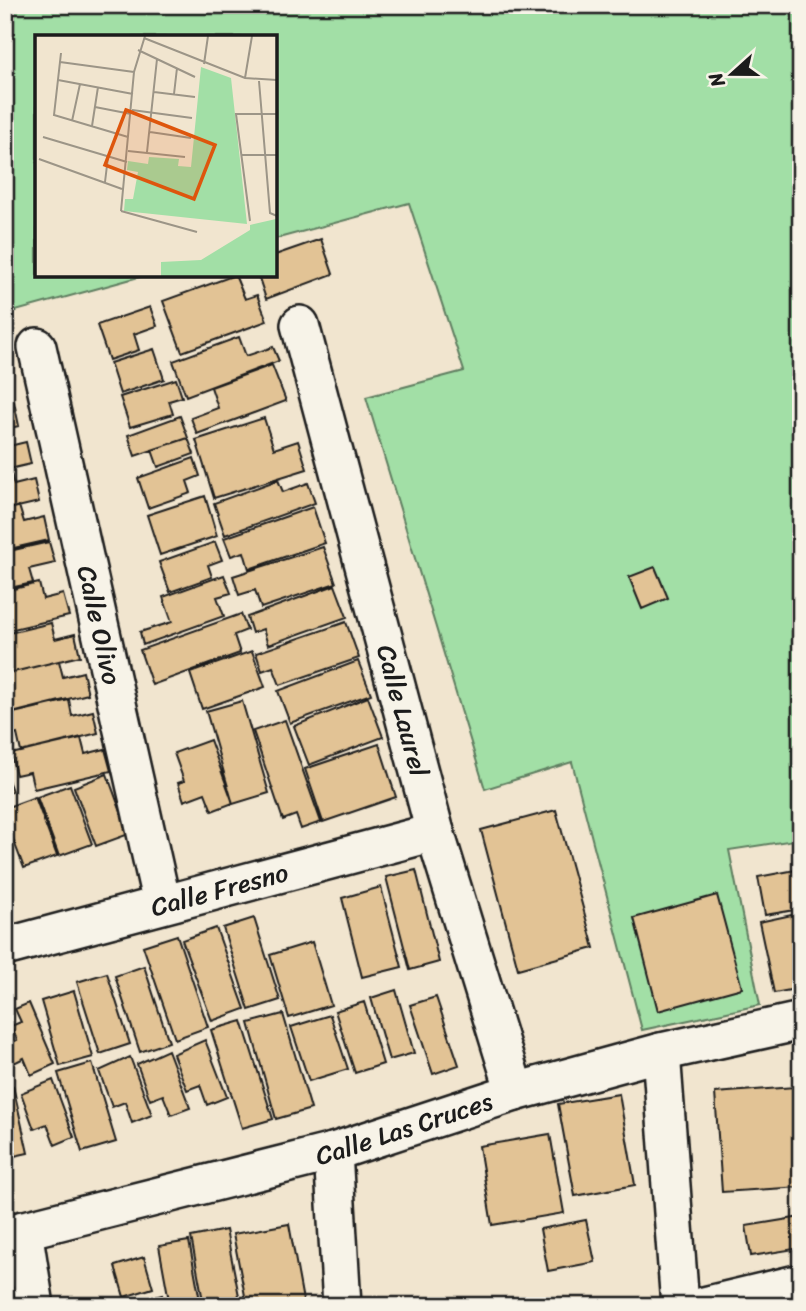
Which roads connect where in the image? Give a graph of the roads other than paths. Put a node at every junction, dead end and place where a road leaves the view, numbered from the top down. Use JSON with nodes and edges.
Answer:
{"nodes":[{"id":1,"x":300,"y":325,"type":"dead end"},
{"id":2,"x":37,"y":347,"type":"dead end"},
{"id":3,"x":435,"y":832,"type":"junction"},
{"id":4,"x":162,"y":904,"type":"junction"},
{"id":5,"x":5,"y":947,"type":"edge"},
{"id":6,"x":801,"y":1021,"type":"edge"},
{"id":7,"x":661,"y":1052,"type":"junction"},
{"id":8,"x":515,"y":1092,"type":"junction"},
{"id":9,"x":333,"y":1152,"type":"junction"},
{"id":10,"x":14,"y":1233,"type":"edge"},
{"id":11,"x":801,"y":1283,"type":"edge"},
{"id":12,"x":35,"y":1306,"type":"edge"},
{"id":13,"x":342,"y":1306,"type":"edge"},
{"id":14,"x":680,"y":1306,"type":"edge"},
{"id":15,"x":704,"y":1306,"type":"edge"}],
"edges":[{"from":1,"to":3,"type":"street","name":"Calle Laurel"},
{"from":2,"to":4,"type":"street","name":"Calle Olivo"},
{"from":3,"to":4,"type":"street","name":"Calle Fresno"},
{"from":3,"to":8,"type":"street","name":"Calle Laurel"},
{"from":4,"to":5,"type":"street","name":"Calle Fresno"},
{"from":6,"to":7,"type":"street","name":"Calle Las Cruces"},
{"from":7,"to":8,"type":"street","name":"Calle Las Cruces"},
{"from":7,"to":14,"type":"street"},
{"from":8,"to":9,"type":"street","name":"Calle Las Cruces"},
{"from":9,"to":10,"type":"street","name":"Calle Las Cruces"},
{"from":9,"to":13,"type":"street"},
{"from":10,"to":12,"type":"street"},
{"from":11,"to":15,"type":"street"}]}
